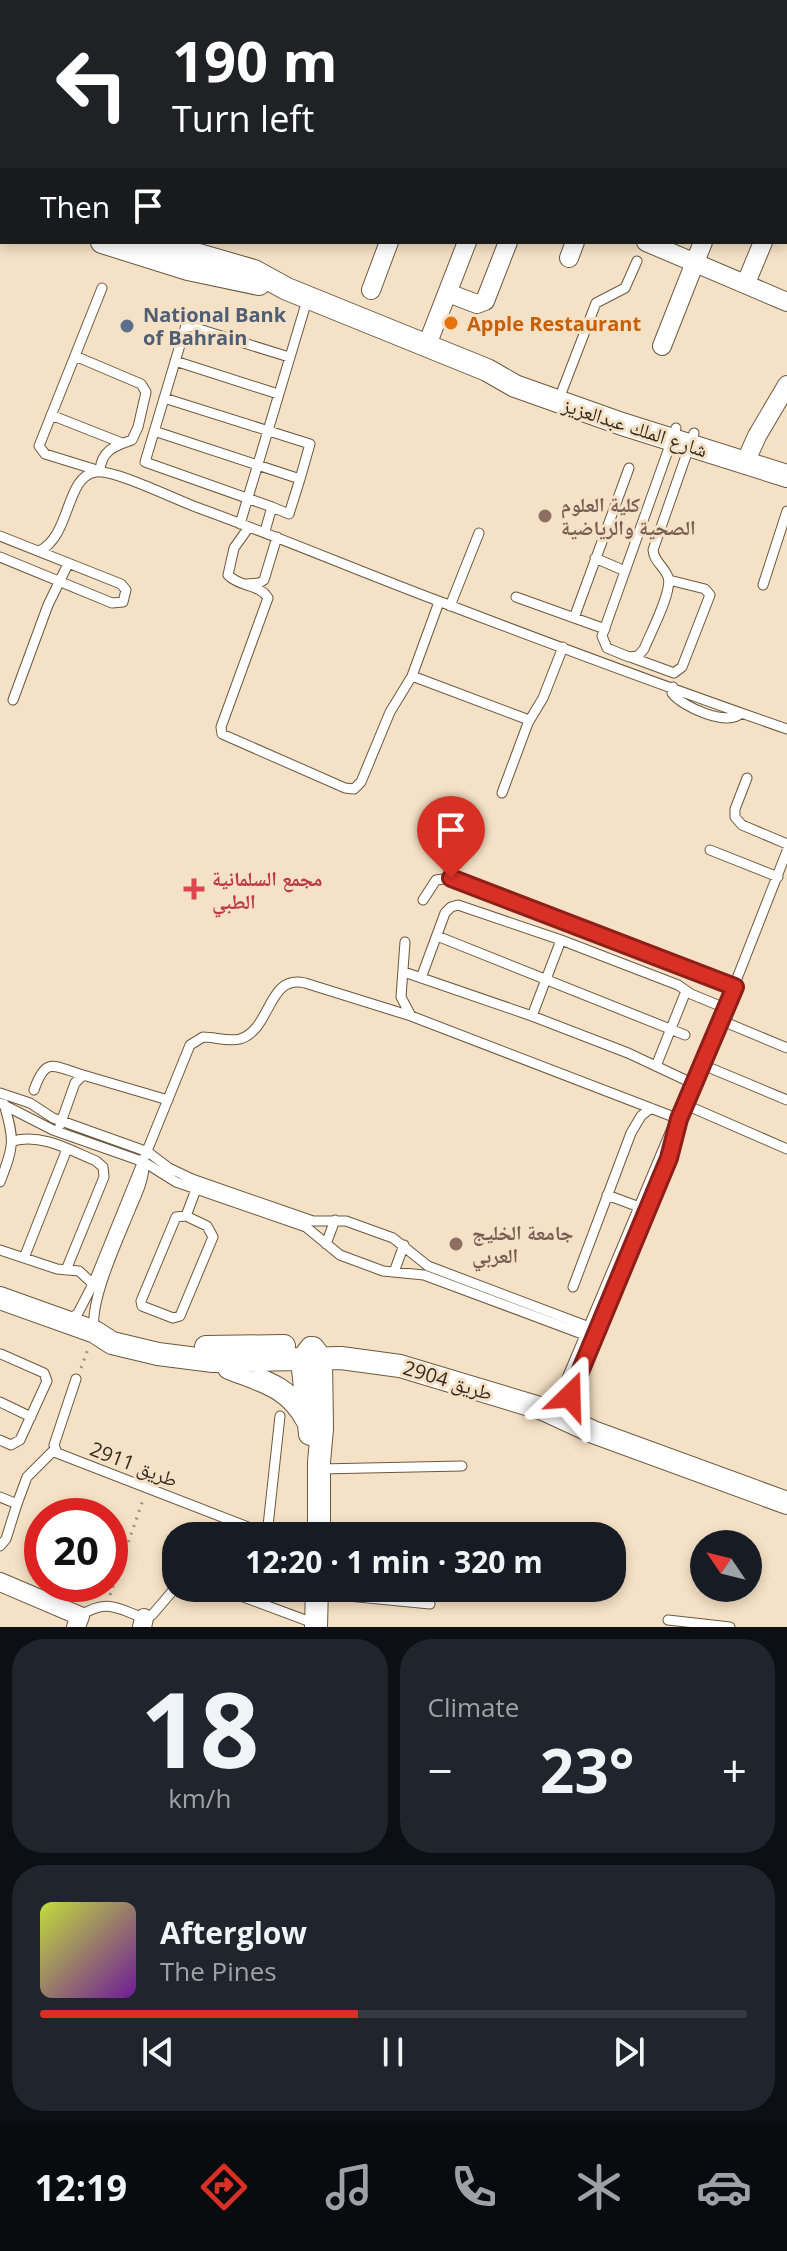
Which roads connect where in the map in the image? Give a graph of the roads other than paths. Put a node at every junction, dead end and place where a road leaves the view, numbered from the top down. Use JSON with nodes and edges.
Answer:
{"nodes":[{"id":1,"x":117,"y":244,"type":"edge"},
{"id":2,"x":160,"y":244,"type":"edge"},
{"id":3,"x":388,"y":244,"type":"edge"},
{"id":4,"x":466,"y":244,"type":"edge"},
{"id":5,"x":507,"y":244,"type":"edge"},
{"id":6,"x":651,"y":244,"type":"edge"},
{"id":7,"x":702,"y":244,"type":"edge"},
{"id":8,"x":762,"y":244,"type":"edge"},
{"id":9,"x":185,"y":253,"type":"edge"},
{"id":10,"x":637,"y":261,"type":"dead end"},
{"id":11,"x":695,"y":263,"type":"junction"},
{"id":12,"x":746,"y":283,"type":"junction"},
{"id":13,"x":102,"y":288,"type":"dead end"},
{"id":14,"x":371,"y":290,"type":"dead end"},
{"id":15,"x":298,"y":293,"type":"junction"},
{"id":16,"x":448,"y":293,"type":"junction"},
{"id":17,"x":787,"y":302,"type":"edge"},
{"id":18,"x":427,"y":345,"type":"junction"},
{"id":19,"x":662,"y":346,"type":"dead end"},
{"id":20,"x":75,"y":356,"type":"junction"},
{"id":21,"x":289,"y":357,"type":"junction"},
{"id":22,"x":175,"y":361,"type":"junction"},
{"id":23,"x":487,"y":370,"type":"junction"},
{"id":24,"x":787,"y":385,"type":"edge"},
{"id":25,"x":562,"y":391,"type":"junction"},
{"id":26,"x":278,"y":394,"type":"junction"},
{"id":27,"x":164,"y":398,"type":"junction"},
{"id":28,"x":51,"y":415,"type":"junction"},
{"id":29,"x":268,"y":430,"type":"junction"},
{"id":30,"x":154,"y":431,"type":"junction"},
{"id":31,"x":683,"y":437,"type":"junction"},
{"id":32,"x":122,"y":443,"type":"junction"},
{"id":33,"x":747,"y":458,"type":"junction"},
{"id":34,"x":787,"y":463,"type":"edge"},
{"id":35,"x":257,"y":465,"type":"junction"},
{"id":36,"x":629,"y":468,"type":"dead end"},
{"id":37,"x":100,"y":471,"type":"junction"},
{"id":38,"x":787,"y":476,"type":"edge"},
{"id":39,"x":300,"y":479,"type":"junction"},
{"id":40,"x":655,"y":490,"type":"junction"},
{"id":41,"x":672,"y":496,"type":"junction"},
{"id":42,"x":247,"y":498,"type":"junction"},
{"id":43,"x":272,"y":507,"type":"junction"},
{"id":44,"x":787,"y":511,"type":"edge"},
{"id":45,"x":245,"y":525,"type":"junction"},
{"id":46,"x":265,"y":531,"type":"junction"},
{"id":47,"x":479,"y":533,"type":"dead end"},
{"id":48,"x":0,"y":536,"type":"edge"},
{"id":49,"x":277,"y":537,"type":"junction"},
{"id":50,"x":39,"y":551,"type":"junction"},
{"id":51,"x":0,"y":557,"type":"edge"},
{"id":52,"x":595,"y":558,"type":"junction"},
{"id":53,"x":68,"y":564,"type":"junction"},
{"id":54,"x":625,"y":571,"type":"junction"},
{"id":55,"x":59,"y":580,"type":"junction"},
{"id":56,"x":669,"y":580,"type":"junction"},
{"id":57,"x":237,"y":582,"type":"junction"},
{"id":58,"x":763,"y":585,"type":"dead end"},
{"id":59,"x":516,"y":597,"type":"dead end"},
{"id":60,"x":439,"y":602,"type":"junction"},
{"id":61,"x":450,"y":606,"type":"junction"},
{"id":62,"x":574,"y":618,"type":"junction"},
{"id":63,"x":605,"y":629,"type":"junction"},
{"id":64,"x":563,"y":647,"type":"junction"},
{"id":65,"x":633,"y":658,"type":"junction"},
{"id":66,"x":412,"y":676,"type":"junction"},
{"id":67,"x":13,"y":700,"type":"dead end"},
{"id":68,"x":529,"y":720,"type":"junction"},
{"id":69,"x":787,"y":729,"type":"edge"},
{"id":70,"x":747,"y":778,"type":"dead end"},
{"id":71,"x":502,"y":793,"type":"dead end"},
{"id":72,"x":787,"y":844,"type":"edge"},
{"id":73,"x":710,"y":850,"type":"dead end"},
{"id":74,"x":787,"y":851,"type":"edge"},
{"id":75,"x":777,"y":878,"type":"junction"},
{"id":76,"x":787,"y":884,"type":"edge"},
{"id":77,"x":423,"y":900,"type":"dead end"},
{"id":78,"x":437,"y":936,"type":"junction"},
{"id":79,"x":561,"y":940,"type":"junction"},
{"id":80,"x":405,"y":942,"type":"dead end"},
{"id":81,"x":404,"y":972,"type":"junction"},
{"id":82,"x":421,"y":978,"type":"junction"},
{"id":83,"x":546,"y":978,"type":"junction"},
{"id":84,"x":735,"y":987,"type":"junction"},
{"id":85,"x":686,"y":991,"type":"junction"},
{"id":86,"x":725,"y":1008,"type":"junction"},
{"id":87,"x":411,"y":1016,"type":"junction"},
{"id":88,"x":532,"y":1016,"type":"junction"},
{"id":89,"x":720,"y":1020,"type":"junction"},
{"id":90,"x":671,"y":1028,"type":"junction"},
{"id":91,"x":685,"y":1035,"type":"dead end"},
{"id":92,"x":787,"y":1048,"type":"edge"},
{"id":93,"x":703,"y":1065,"type":"junction"},
{"id":94,"x":656,"y":1066,"type":"junction"},
{"id":95,"x":83,"y":1075,"type":"junction"},
{"id":96,"x":694,"y":1084,"type":"junction"},
{"id":97,"x":0,"y":1090,"type":"edge"},
{"id":98,"x":34,"y":1090,"type":"dead end"},
{"id":99,"x":168,"y":1100,"type":"junction"},
{"id":100,"x":787,"y":1100,"type":"edge"},
{"id":101,"x":2,"y":1103,"type":"edge"},
{"id":102,"x":686,"y":1105,"type":"junction"},
{"id":103,"x":651,"y":1108,"type":"junction"},
{"id":104,"x":679,"y":1119,"type":"junction"},
{"id":105,"x":59,"y":1126,"type":"junction"},
{"id":106,"x":13,"y":1141,"type":"junction"},
{"id":107,"x":67,"y":1149,"type":"junction"},
{"id":108,"x":787,"y":1149,"type":"edge"},
{"id":109,"x":146,"y":1157,"type":"junction"},
{"id":110,"x":0,"y":1182,"type":"edge"},
{"id":111,"x":198,"y":1185,"type":"junction"},
{"id":112,"x":607,"y":1195,"type":"junction"},
{"id":113,"x":643,"y":1208,"type":"junction"},
{"id":114,"x":186,"y":1216,"type":"junction"},
{"id":115,"x":335,"y":1220,"type":"junction"},
{"id":116,"x":326,"y":1244,"type":"junction"},
{"id":117,"x":404,"y":1245,"type":"junction"},
{"id":118,"x":0,"y":1250,"type":"edge"},
{"id":119,"x":24,"y":1258,"type":"junction"},
{"id":120,"x":66,"y":1270,"type":"junction"},
{"id":121,"x":394,"y":1272,"type":"junction"},
{"id":122,"x":93,"y":1284,"type":"junction"},
{"id":123,"x":573,"y":1287,"type":"dead end"},
{"id":124,"x":0,"y":1298,"type":"edge"},
{"id":125,"x":66,"y":1322,"type":"junction"},
{"id":126,"x":95,"y":1332,"type":"junction"},
{"id":127,"x":591,"y":1332,"type":"junction"},
{"id":128,"x":312,"y":1351,"type":"junction"},
{"id":129,"x":1,"y":1354,"type":"edge"},
{"id":130,"x":213,"y":1361,"type":"junction"},
{"id":131,"x":76,"y":1379,"type":"road end"},
{"id":132,"x":0,"y":1402,"type":"edge"},
{"id":133,"x":561,"y":1409,"type":"junction"},
{"id":134,"x":280,"y":1416,"type":"dead end"},
{"id":135,"x":31,"y":1417,"type":"junction"},
{"id":136,"x":308,"y":1420,"type":"junction"},
{"id":137,"x":0,"y":1440,"type":"edge"},
{"id":138,"x":54,"y":1450,"type":"junction"},
{"id":139,"x":319,"y":1465,"type":"junction"},
{"id":140,"x":462,"y":1466,"type":"dead end"},
{"id":141,"x":787,"y":1495,"type":"edge"},
{"id":142,"x":0,"y":1497,"type":"edge"},
{"id":143,"x":787,"y":1503,"type":"edge"},
{"id":144,"x":17,"y":1504,"type":"junction"},
{"id":145,"x":235,"y":1522,"type":"edge"},
{"id":146,"x":270,"y":1522,"type":"edge"},
{"id":147,"x":319,"y":1522,"type":"edge"},
{"id":148,"x":0,"y":1546,"type":"edge"},
{"id":149,"x":0,"y":1582,"type":"edge"},
{"id":150,"x":163,"y":1602,"type":"edge"},
{"id":151,"x":255,"y":1602,"type":"edge"},
{"id":152,"x":317,"y":1602,"type":"edge"},
{"id":153,"x":414,"y":1602,"type":"edge"},
{"id":154,"x":430,"y":1604,"type":"dead end"},
{"id":155,"x":668,"y":1620,"type":"dead end"},
{"id":156,"x":78,"y":1622,"type":"edge"},
{"id":157,"x":143,"y":1623,"type":"edge"},
{"id":158,"x":316,"y":1626,"type":"edge"},
{"id":159,"x":730,"y":1627,"type":"edge"}],
"edges":[{"from":1,"to":9,"type":"street","name":"شارع الملك عبدالعزيز"},
{"from":2,"to":9,"type":"street","name":"شارع الملك عبدالعزيز"},
{"from":3,"to":14,"type":"street"},
{"from":4,"to":16,"type":"street"},
{"from":5,"to":16,"type":"street"},
{"from":6,"to":11,"type":"street"},
{"from":7,"to":11,"type":"street"},
{"from":8,"to":12,"type":"street"},
{"from":9,"to":15,"type":"street","name":"شارع الملك عبدالعزيز"},
{"from":10,"to":25,"type":"lane"},
{"from":11,"to":12,"type":"street"},
{"from":11,"to":19,"type":"street"},
{"from":12,"to":17,"type":"street"},
{"from":13,"to":20,"type":"lane"},
{"from":15,"to":18,"type":"street","name":"شارع الملك عبدالعزيز"},
{"from":15,"to":21,"type":"lane"},
{"from":16,"to":18,"type":"street"},
{"from":18,"to":23,"type":"street","name":"شارع الملك عبدالعزيز"},
{"from":20,"to":28,"type":"lane"},
{"from":20,"to":32,"type":"lane"},
{"from":21,"to":22,"type":"lane"},
{"from":21,"to":26,"type":"lane"},
{"from":22,"to":26,"type":"lane"},
{"from":22,"to":27,"type":"lane"},
{"from":23,"to":25,"type":"street","name":"شارع الملك عبدالعزيز"},
{"from":23,"to":31,"type":"street","name":"شارع الملك عبدالعزيز"},
{"from":24,"to":33,"type":"street"},
{"from":25,"to":31,"type":"street","name":"شارع الملك عبدالعزيز"},
{"from":26,"to":29,"type":"lane"},
{"from":27,"to":29,"type":"lane"},
{"from":27,"to":30,"type":"lane"},
{"from":28,"to":32,"type":"lane"},
{"from":28,"to":37,"type":"lane"},
{"from":29,"to":35,"type":"lane"},
{"from":29,"to":39,"type":"lane"},
{"from":30,"to":35,"type":"lane"},
{"from":30,"to":42,"type":"lane"},
{"from":31,"to":33,"type":"street","name":"شارع الملك عبدالعزيز"},
{"from":31,"to":40,"type":"lane"},
{"from":31,"to":41,"type":"lane"},
{"from":32,"to":37,"type":"lane"},
{"from":33,"to":34,"type":"street","name":"شارع الملك عبدالعزيز"},
{"from":33,"to":38,"type":"street","name":"شارع الملك عبدالعزيز"},
{"from":35,"to":39,"type":"lane"},
{"from":35,"to":42,"type":"lane"},
{"from":36,"to":52,"type":"lane"},
{"from":37,"to":45,"type":"lane"},
{"from":37,"to":50,"type":"lane"},
{"from":39,"to":43,"type":"lane"},
{"from":40,"to":41,"type":"lane"},
{"from":40,"to":54,"type":"lane"},
{"from":41,"to":56,"type":"lane"},
{"from":42,"to":43,"type":"lane"},
{"from":42,"to":45,"type":"lane"},
{"from":43,"to":46,"type":"lane"},
{"from":44,"to":58,"type":"lane"},
{"from":45,"to":46,"type":"lane"},
{"from":45,"to":57,"type":"lane"},
{"from":46,"to":49,"type":"lane"},
{"from":47,"to":61,"type":"lane"},
{"from":48,"to":50,"type":"lane"},
{"from":49,"to":57,"type":"lane"},
{"from":49,"to":60,"type":"lane"},
{"from":50,"to":53,"type":"lane"},
{"from":51,"to":55,"type":"lane"},
{"from":52,"to":54,"type":"lane"},
{"from":52,"to":62,"type":"lane"},
{"from":53,"to":55,"type":"lane"},
{"from":53,"to":55,"type":"lane"},
{"from":54,"to":63,"type":"lane"},
{"from":55,"to":67,"type":"lane"},
{"from":56,"to":65,"type":"lane"},
{"from":56,"to":65,"type":"lane"},
{"from":57,"to":66,"type":"lane"},
{"from":59,"to":62,"type":"lane"},
{"from":60,"to":61,"type":"lane"},
{"from":60,"to":66,"type":"lane"},
{"from":61,"to":64,"type":"lane"},
{"from":62,"to":63,"type":"lane"},
{"from":63,"to":65,"type":"lane"},
{"from":64,"to":68,"type":"lane"},
{"from":64,"to":69,"type":"lane"},
{"from":66,"to":68,"type":"lane"},
{"from":68,"to":71,"type":"lane"},
{"from":70,"to":72,"type":"lane"},
{"from":73,"to":75,"type":"lane"},
{"from":74,"to":75,"type":"lane"},
{"from":75,"to":76,"type":"lane"},
{"from":75,"to":84,"type":"lane"},
{"from":77,"to":84,"type":"lane"},
{"from":78,"to":79,"type":"lane"},
{"from":78,"to":82,"type":"lane"},
{"from":78,"to":83,"type":"lane"},
{"from":79,"to":83,"type":"lane"},
{"from":79,"to":85,"type":"lane"},
{"from":80,"to":81,"type":"lane"},
{"from":81,"to":82,"type":"lane"},
{"from":81,"to":87,"type":"lane"},
{"from":82,"to":88,"type":"lane"},
{"from":83,"to":88,"type":"lane"},
{"from":83,"to":90,"type":"lane"},
{"from":84,"to":86,"type":"lane"},
{"from":85,"to":86,"type":"lane"},
{"from":85,"to":90,"type":"lane"},
{"from":86,"to":89,"type":"lane"},
{"from":87,"to":99,"type":"lane"},
{"from":87,"to":103,"type":"lane"},
{"from":88,"to":94,"type":"lane"},
{"from":89,"to":92,"type":"lane"},
{"from":89,"to":93,"type":"lane"},
{"from":90,"to":91,"type":"lane"},
{"from":90,"to":94,"type":"lane"},
{"from":93,"to":96,"type":"lane"},
{"from":93,"to":100,"type":"lane"},
{"from":94,"to":96,"type":"lane"},
{"from":95,"to":98,"type":"lane"},
{"from":95,"to":99,"type":"lane"},
{"from":95,"to":105,"type":"lane"},
{"from":96,"to":102,"type":"lane"},
{"from":97,"to":105,"type":"lane"},
{"from":99,"to":109,"type":"lane"},
{"from":101,"to":105,"type":"lane"},
{"from":101,"to":106,"type":"lane"},
{"from":102,"to":104,"type":"lane"},
{"from":102,"to":108,"type":"lane"},
{"from":103,"to":104,"type":"lane"},
{"from":103,"to":112,"type":"lane"},
{"from":104,"to":113,"type":"lane"},
{"from":105,"to":109,"type":"lane"},
{"from":106,"to":107,"type":"lane"},
{"from":106,"to":110,"type":"lane"},
{"from":107,"to":119,"type":"lane"},
{"from":107,"to":120,"type":"lane"},
{"from":109,"to":111,"type":"lane"},
{"from":109,"to":122,"type":"lane"},
{"from":109,"to":126,"type":"lane"},
{"from":111,"to":114,"type":"lane"},
{"from":111,"to":115,"type":"lane"},
{"from":111,"to":116,"type":"lane"},
{"from":112,"to":113,"type":"lane"},
{"from":112,"to":123,"type":"lane"},
{"from":113,"to":127,"type":"lane"},
{"from":114,"to":114,"type":"lane"},
{"from":115,"to":116,"type":"lane"},
{"from":115,"to":117,"type":"lane"},
{"from":116,"to":121,"type":"lane"},
{"from":117,"to":121,"type":"lane"},
{"from":117,"to":127,"type":"lane"},
{"from":118,"to":119,"type":"lane"},
{"from":119,"to":120,"type":"lane"},
{"from":120,"to":122,"type":"lane"},
{"from":121,"to":127,"type":"lane"},
{"from":122,"to":125,"type":"lane"},
{"from":124,"to":125,"type":"street","name":"طريق 2904"},
{"from":125,"to":126,"type":"street","name":"طريق 2904"},
{"from":126,"to":128,"type":"street","name":"طريق 2904"},
{"from":126,"to":130,"type":"street","name":"طريق 2904"},
{"from":127,"to":133,"type":"lane"},
{"from":128,"to":130,"type":"street","name":"طريق 2904"},
{"from":128,"to":133,"type":"street","name":"طريق 2904"},
{"from":128,"to":136,"type":"street"},
{"from":128,"to":139,"type":"street"},
{"from":129,"to":135,"type":"lane"},
{"from":130,"to":136,"type":"street"},
{"from":131,"to":138,"type":"lane"},
{"from":132,"to":135,"type":"lane"},
{"from":133,"to":141,"type":"street","name":"طريق 2904"},
{"from":133,"to":143,"type":"street","name":"طريق 2904"},
{"from":134,"to":146,"type":"lane"},
{"from":135,"to":137,"type":"lane"},
{"from":136,"to":139,"type":"street"},
{"from":138,"to":144,"type":"lane"},
{"from":138,"to":145,"type":"lane","name":"طريق 2911"},
{"from":139,"to":140,"type":"lane"},
{"from":139,"to":147,"type":"street"},
{"from":142,"to":144,"type":"lane"},
{"from":144,"to":148,"type":"lane"},
{"from":149,"to":156,"type":"street"},
{"from":150,"to":157,"type":"lane"},
{"from":151,"to":158,"type":"lane"},
{"from":152,"to":158,"type":"street"},
{"from":153,"to":154,"type":"lane"},
{"from":155,"to":159,"type":"lane"},
{"from":156,"to":157,"type":"lane"}]}
